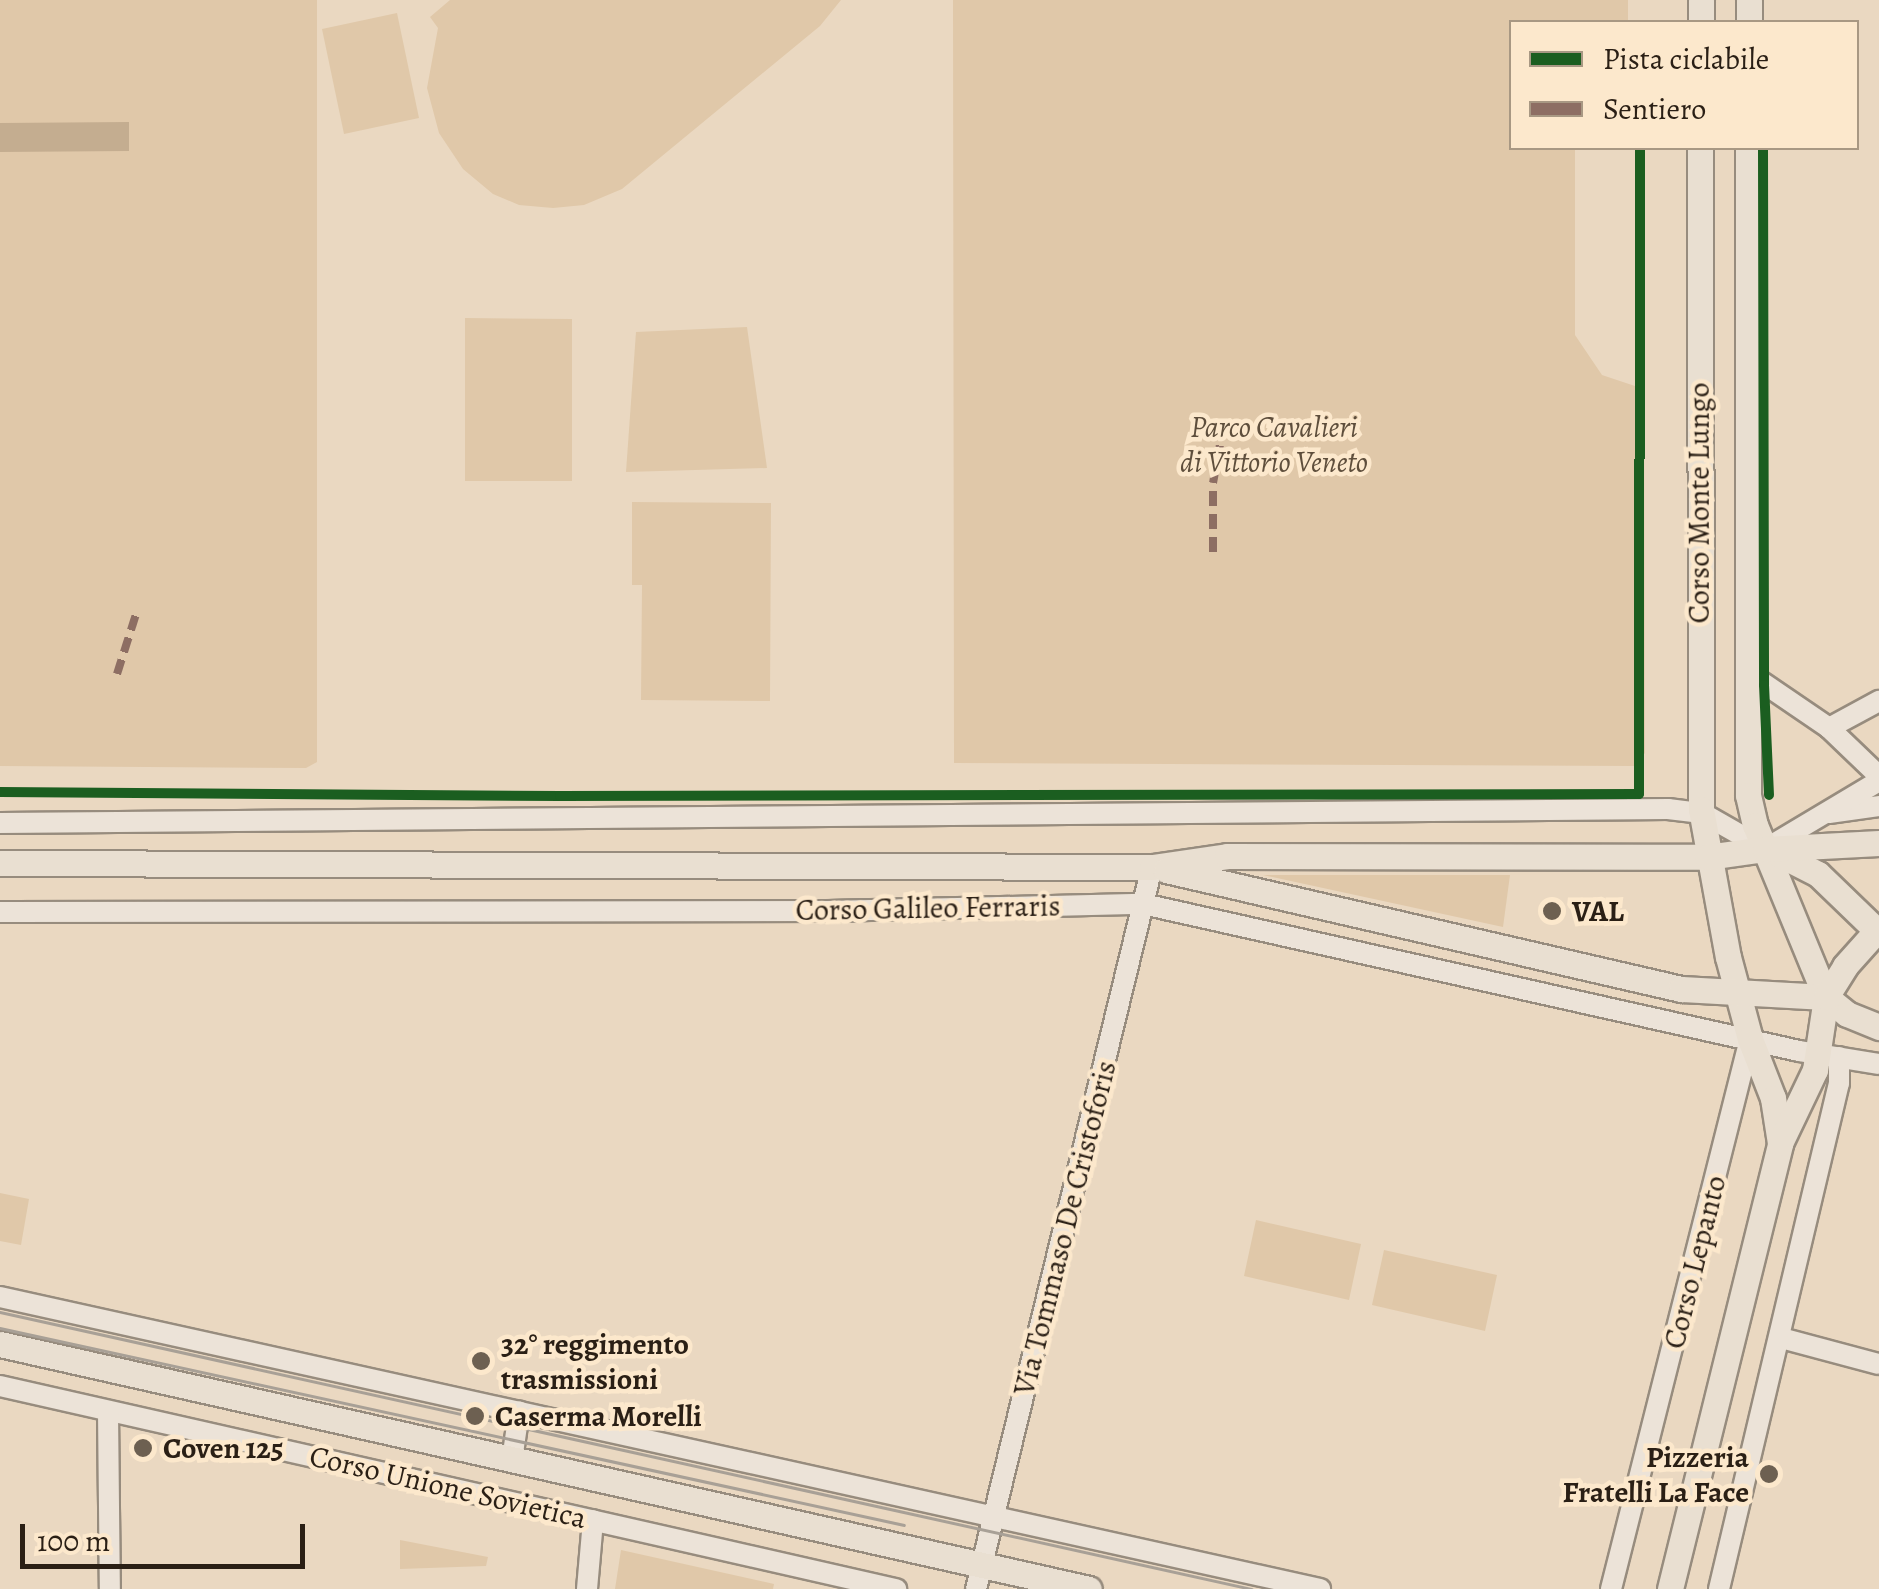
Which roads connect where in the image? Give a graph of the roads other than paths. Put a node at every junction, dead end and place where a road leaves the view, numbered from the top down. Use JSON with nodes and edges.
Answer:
{"nodes":[{"id":1,"x":1700,"y":150,"type":"edge"},
{"id":2,"x":1748,"y":150,"type":"edge"},
{"id":3,"x":1747,"y":672,"type":"junction"},
{"id":4,"x":1879,"y":701,"type":"edge"},
{"id":5,"x":1829,"y":728,"type":"junction"},
{"id":6,"x":1879,"y":779,"type":"edge"},
{"id":7,"x":1879,"y":806,"type":"edge"},
{"id":8,"x":1702,"y":813,"type":"junction"},
{"id":9,"x":1829,"y":813,"type":"junction"},
{"id":10,"x":0,"y":823,"type":"edge"},
{"id":11,"x":1879,"y":844,"type":"edge"},
{"id":12,"x":1765,"y":849,"type":"junction"},
{"id":13,"x":1707,"y":858,"type":"junction"},
{"id":14,"x":0,"y":863,"type":"edge"},
{"id":15,"x":1152,"y":867,"type":"junction"},
{"id":16,"x":1143,"y":904,"type":"junction"},
{"id":17,"x":0,"y":912,"type":"edge"},
{"id":18,"x":1878,"y":931,"type":"edge"},
{"id":19,"x":1739,"y":995,"type":"junction"},
{"id":20,"x":1826,"y":998,"type":"junction"},
{"id":21,"x":1879,"y":1027,"type":"edge"},
{"id":22,"x":1750,"y":1040,"type":"junction"},
{"id":23,"x":1830,"y":1056,"type":"junction"},
{"id":24,"x":1879,"y":1064,"type":"edge"},
{"id":25,"x":1780,"y":1143,"type":"junction"},
{"id":26,"x":0,"y":1297,"type":"edge"},
{"id":27,"x":1781,"y":1338,"type":"junction"},
{"id":28,"x":0,"y":1344,"type":"edge"},
{"id":29,"x":1879,"y":1364,"type":"edge"},
{"id":30,"x":0,"y":1386,"type":"edge"},
{"id":31,"x":108,"y":1411,"type":"junction"},
{"id":32,"x":519,"y":1412,"type":"junction"},
{"id":33,"x":512,"y":1460,"type":"junction"},
{"id":34,"x":995,"y":1517,"type":"junction"},
{"id":35,"x":593,"y":1520,"type":"junction"},
{"id":36,"x":978,"y":1578,"type":"edge"},
{"id":37,"x":110,"y":1589,"type":"edge"},
{"id":38,"x":587,"y":1589,"type":"edge"},
{"id":39,"x":896,"y":1589,"type":"edge"},
{"id":40,"x":1090,"y":1589,"type":"edge"},
{"id":41,"x":1320,"y":1589,"type":"edge"},
{"id":42,"x":1611,"y":1589,"type":"edge"},
{"id":43,"x":1670,"y":1589,"type":"edge"},
{"id":44,"x":1719,"y":1589,"type":"edge"}],
"edges":[{"from":1,"to":8,"type":"main road","name":"Corso Monte Lungo"},
{"from":2,"to":3,"type":"main road","name":"Corso Monte Lungo"},
{"from":3,"to":5,"type":"street"},
{"from":3,"to":12,"type":"main road","name":"Corso Monte Lungo"},
{"from":4,"to":5,"type":"street"},
{"from":5,"to":6,"type":"street"},
{"from":6,"to":9,"type":"street"},
{"from":7,"to":9,"type":"street"},
{"from":8,"to":10,"type":"street"},
{"from":8,"to":12,"type":"street"},
{"from":8,"to":13,"type":"main road","name":"Corso Monte Lungo"},
{"from":9,"to":12,"type":"street"},
{"from":11,"to":12,"type":"main road","name":"Corso Galileo Ferraris"},
{"from":12,"to":13,"type":"main road","name":"Corso Galileo Ferraris"},
{"from":12,"to":18,"type":"main road"},
{"from":12,"to":20,"type":"main road","name":"Corso Monte Lungo"},
{"from":13,"to":15,"type":"main road","name":"Corso Galileo Ferraris"},
{"from":13,"to":19,"type":"main road","name":"Corso Monte Lungo"},
{"from":14,"to":15,"type":"main road","name":"Corso Galileo Ferraris"},
{"from":15,"to":16,"type":"street","name":"Via Tommaso De Cristoforis"},
{"from":15,"to":19,"type":"main road","name":"Corso Galileo Ferraris"},
{"from":16,"to":17,"type":"street","name":"Corso Galileo Ferraris"},
{"from":16,"to":22,"type":"street","name":"Corso Galileo Ferraris"},
{"from":16,"to":34,"type":"street","name":"Via Tommaso De Cristoforis"},
{"from":18,"to":20,"type":"main road"},
{"from":19,"to":20,"type":"main road","name":"Corso Galileo Ferraris"},
{"from":19,"to":22,"type":"main road","name":"Corso Monte Lungo"},
{"from":20,"to":21,"type":"main road"},
{"from":20,"to":23,"type":"main road","name":"Corso Lepanto"},
{"from":22,"to":23,"type":"street","name":"Corso Galileo Ferraris"},
{"from":22,"to":25,"type":"main road","name":"Corso Lepanto"},
{"from":22,"to":42,"type":"street","name":"Corso Lepanto"},
{"from":23,"to":24,"type":"street","name":"Corso Galileo Ferraris"},
{"from":23,"to":25,"type":"main road","name":"Corso Lepanto"},
{"from":23,"to":27,"type":"street"},
{"from":25,"to":43,"type":"main road","name":"Corso Lepanto"},
{"from":26,"to":32,"type":"street"},
{"from":27,"to":29,"type":"street"},
{"from":27,"to":44,"type":"street"},
{"from":28,"to":33,"type":"main road","name":"Corso Unione Sovietica"},
{"from":30,"to":31,"type":"street","name":"Corso Unione Sovietica"},
{"from":31,"to":35,"type":"street","name":"Corso Unione Sovietica"},
{"from":31,"to":37,"type":"street"},
{"from":32,"to":33,"type":"street","name":"Corso Unione Sovietica"},
{"from":32,"to":34,"type":"street"},
{"from":33,"to":36,"type":"main road","name":"Corso Unione Sovietica"},
{"from":34,"to":36,"type":"street","name":"Via Tommaso De Cristoforis"},
{"from":34,"to":41,"type":"street"},
{"from":35,"to":38,"type":"street"},
{"from":35,"to":39,"type":"street","name":"Corso Unione Sovietica"},
{"from":36,"to":40,"type":"main road","name":"Corso Unione Sovietica"}]}
